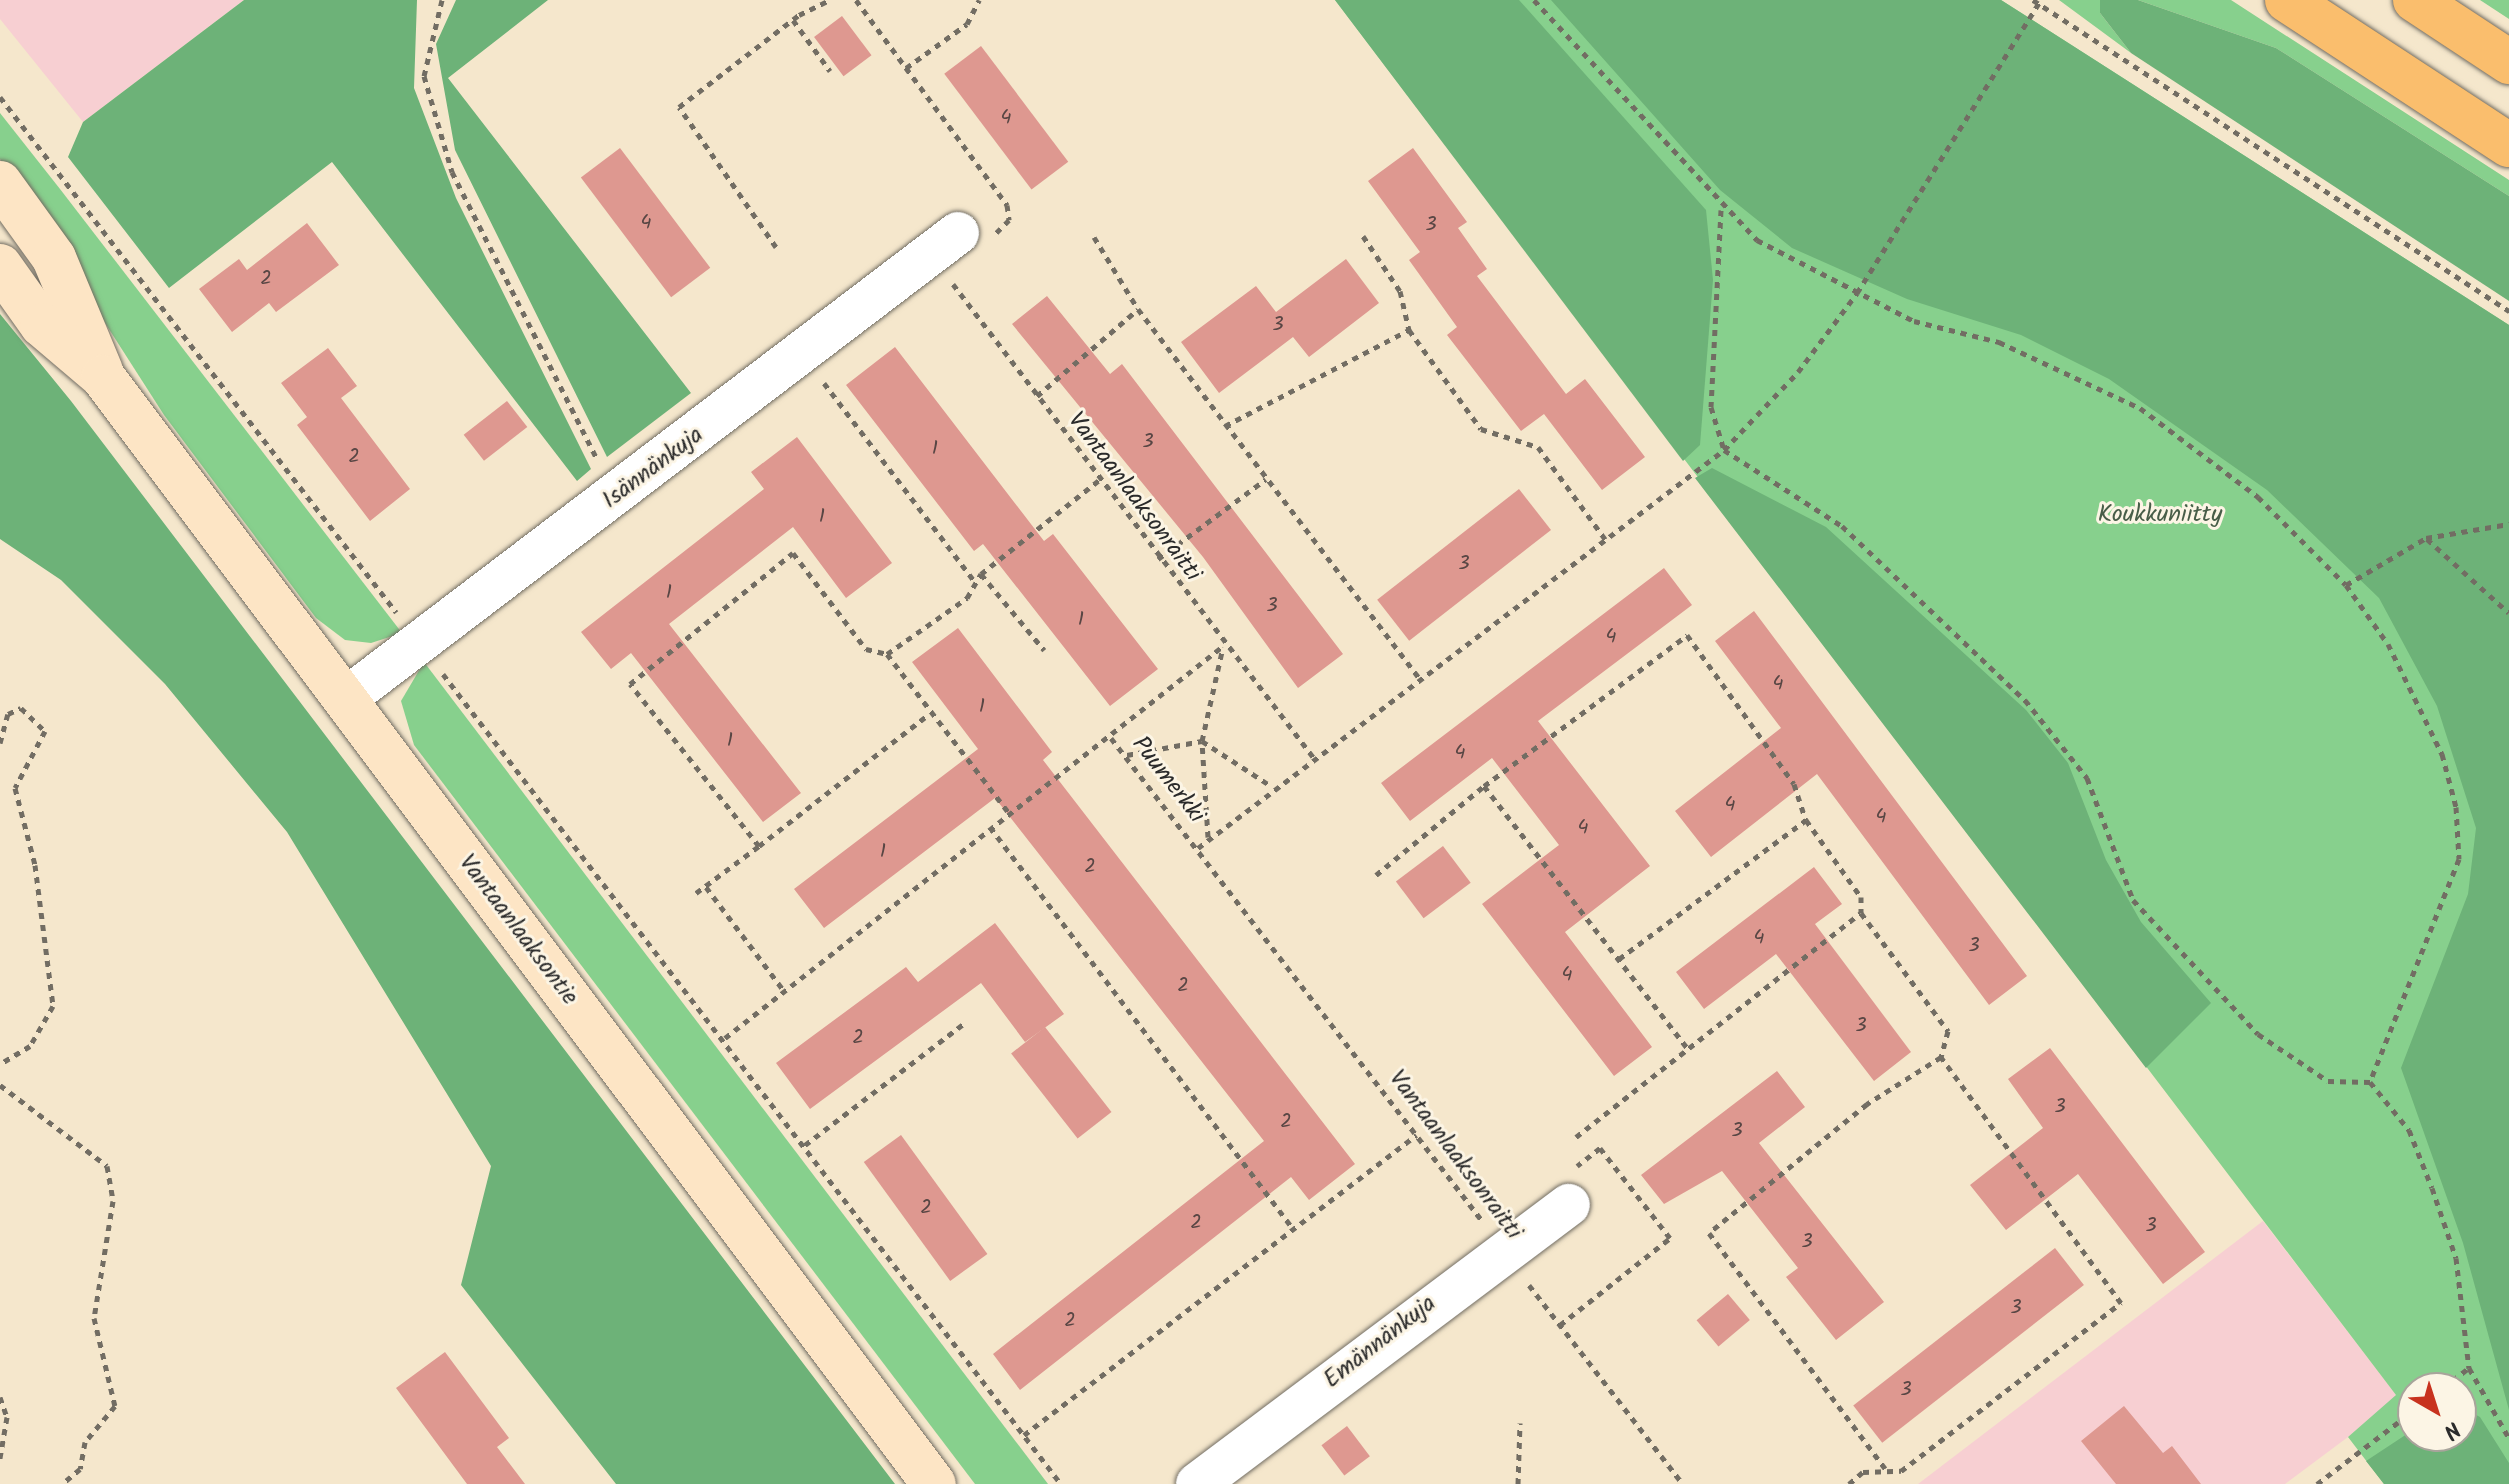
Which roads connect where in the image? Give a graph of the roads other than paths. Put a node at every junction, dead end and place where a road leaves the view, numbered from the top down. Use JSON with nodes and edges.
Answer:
{"nodes":[{"id":1,"x":2287,"y":0,"type":"edge"},
{"id":2,"x":2415,"y":0,"type":"edge"},
{"id":3,"x":2509,"y":62,"type":"edge"},
{"id":4,"x":2509,"y":145,"type":"edge"},
{"id":5,"x":0,"y":183,"type":"edge"},
{"id":6,"x":957,"y":244,"type":"road end"},
{"id":7,"x":0,"y":266,"type":"edge"},
{"id":8,"x":103,"y":377,"type":"junction"},
{"id":9,"x":345,"y":699,"type":"junction"},
{"id":10,"x":1569,"y":1205,"type":"dead end"},
{"id":11,"x":934,"y":1484,"type":"edge"},
{"id":12,"x":1197,"y":1484,"type":"edge"}],
"edges":[{"from":1,"to":4,"type":"highway"},
{"from":2,"to":3,"type":"highway"},
{"from":5,"to":8,"type":"main road","name":"Vantaanlaaksontie"},
{"from":6,"to":9,"type":"street","name":"Isännänkuja"},
{"from":7,"to":8,"type":"main road","name":"Vantaanlaaksontie"},
{"from":8,"to":9,"type":"main road","name":"Vantaanlaaksontie"},
{"from":9,"to":11,"type":"main road","name":"Vantaanlaaksontie"},
{"from":10,"to":12,"type":"street","name":"Emännänkuja"}]}
